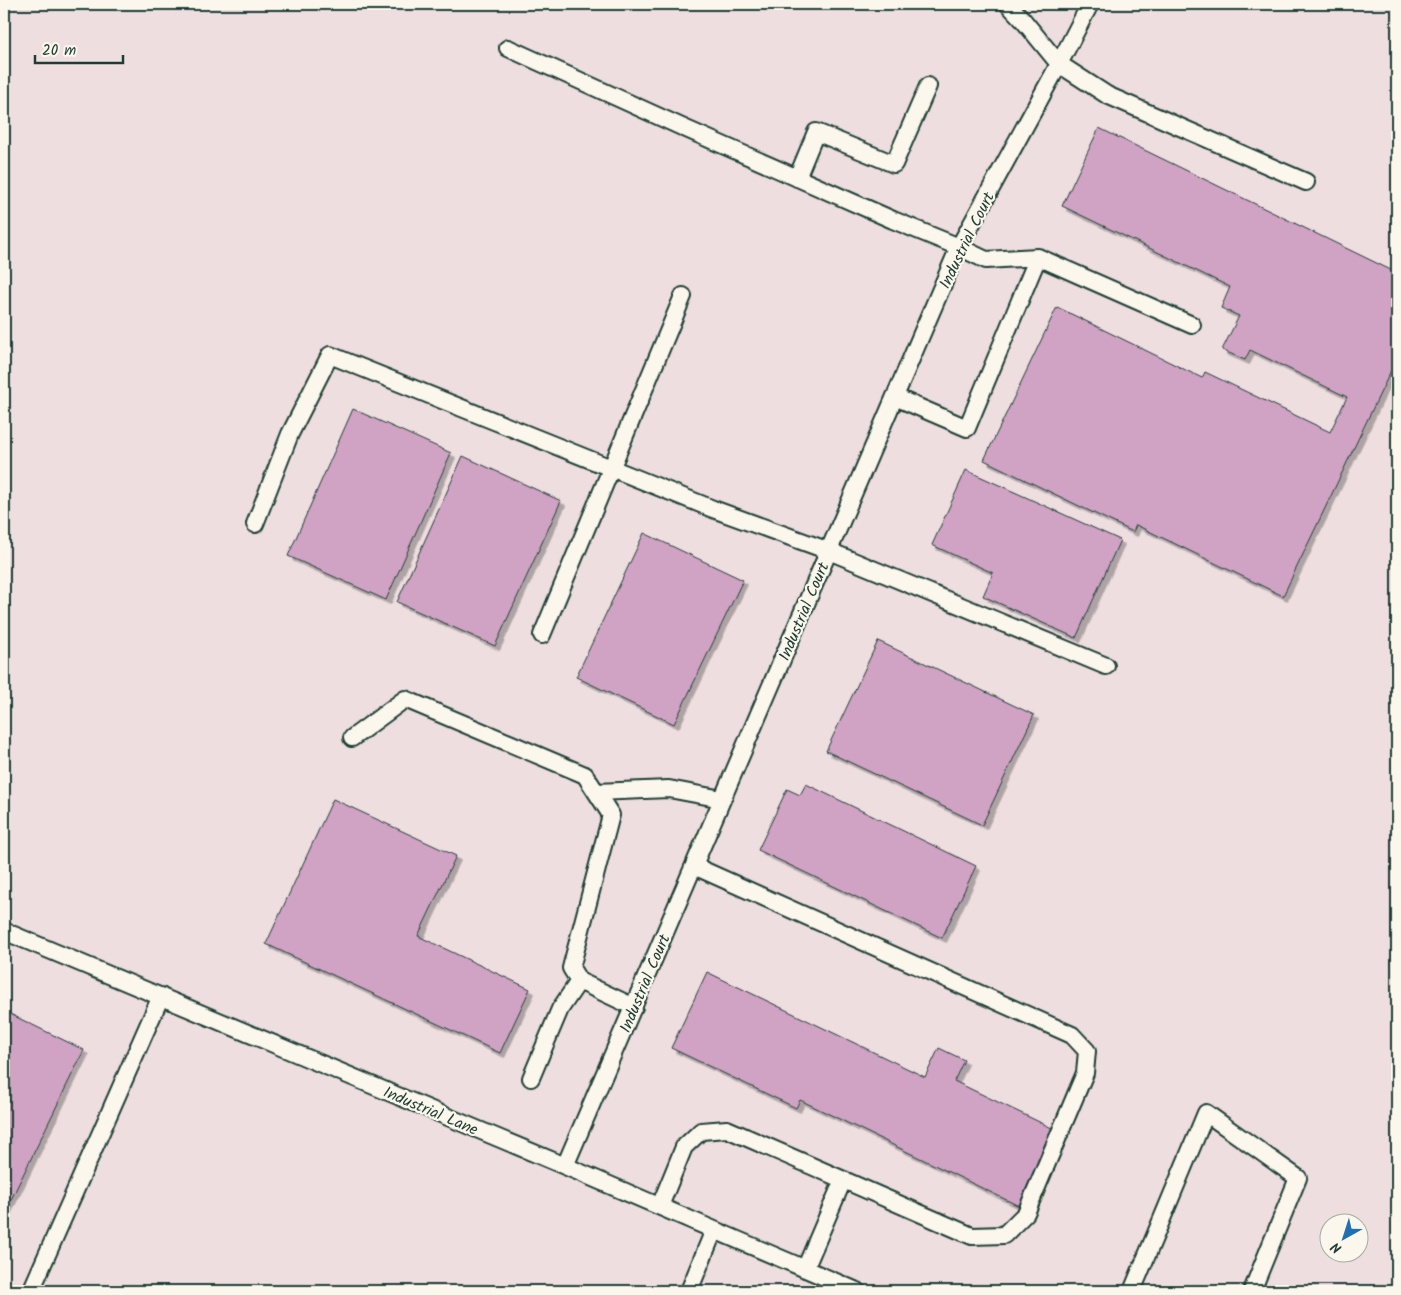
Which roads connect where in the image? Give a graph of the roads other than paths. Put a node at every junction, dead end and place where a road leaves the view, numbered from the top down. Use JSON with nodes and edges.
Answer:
{"nodes":[{"id":1,"x":1008,"y":4,"type":"edge"},
{"id":2,"x":1090,"y":4,"type":"edge"},
{"id":3,"x":508,"y":48,"type":"dead end"},
{"id":4,"x":1059,"y":64,"type":"junction"},
{"id":5,"x":928,"y":86,"type":"dead end"},
{"id":6,"x":797,"y":178,"type":"junction"},
{"id":7,"x":1306,"y":182,"type":"dead end"},
{"id":8,"x":959,"y":247,"type":"junction"},
{"id":9,"x":1038,"y":257,"type":"junction"},
{"id":10,"x":683,"y":296,"type":"dead end"},
{"id":11,"x":1192,"y":325,"type":"dead end"},
{"id":12,"x":895,"y":397,"type":"junction"},
{"id":13,"x":611,"y":468,"type":"junction"},
{"id":14,"x":255,"y":524,"type":"dead end"},
{"id":15,"x":829,"y":551,"type":"junction"},
{"id":16,"x":542,"y":634,"type":"dead end"},
{"id":17,"x":1106,"y":666,"type":"dead end"},
{"id":18,"x":352,"y":738,"type":"dead end"},
{"id":19,"x":596,"y":792,"type":"junction"},
{"id":20,"x":722,"y":799,"type":"junction"},
{"id":21,"x":694,"y":866,"type":"junction"},
{"id":22,"x":4,"y":931,"type":"edge"},
{"id":23,"x":579,"y":981,"type":"junction"},
{"id":24,"x":161,"y":996,"type":"junction"},
{"id":25,"x":634,"y":1006,"type":"junction"},
{"id":26,"x":530,"y":1078,"type":"dead end"},
{"id":27,"x":565,"y":1166,"type":"junction"},
{"id":28,"x":843,"y":1180,"type":"junction"},
{"id":29,"x":660,"y":1206,"type":"junction"},
{"id":30,"x":714,"y":1230,"type":"junction"},
{"id":31,"x":805,"y":1268,"type":"junction"},
{"id":32,"x":31,"y":1291,"type":"edge"},
{"id":33,"x":689,"y":1291,"type":"edge"},
{"id":34,"x":858,"y":1291,"type":"edge"},
{"id":35,"x":1132,"y":1291,"type":"edge"},
{"id":36,"x":1252,"y":1291,"type":"edge"}],
"edges":[{"from":1,"to":4,"type":"lane"},
{"from":2,"to":4,"type":"lane","name":"Industrial Court"},
{"from":3,"to":6,"type":"lane"},
{"from":4,"to":7,"type":"lane"},
{"from":4,"to":8,"type":"lane","name":"Industrial Court"},
{"from":5,"to":6,"type":"lane"},
{"from":6,"to":8,"type":"lane"},
{"from":8,"to":9,"type":"lane"},
{"from":8,"to":12,"type":"lane","name":"Industrial Court"},
{"from":9,"to":11,"type":"lane"},
{"from":9,"to":12,"type":"lane"},
{"from":10,"to":13,"type":"lane"},
{"from":12,"to":15,"type":"lane","name":"Industrial Court"},
{"from":13,"to":14,"type":"lane"},
{"from":13,"to":15,"type":"lane"},
{"from":13,"to":16,"type":"lane"},
{"from":15,"to":17,"type":"lane"},
{"from":15,"to":20,"type":"lane","name":"Industrial Court"},
{"from":18,"to":19,"type":"lane"},
{"from":19,"to":20,"type":"lane"},
{"from":19,"to":23,"type":"lane"},
{"from":20,"to":21,"type":"lane","name":"Industrial Court"},
{"from":21,"to":25,"type":"lane","name":"Industrial Court"},
{"from":21,"to":28,"type":"lane"},
{"from":22,"to":24,"type":"lane","name":"Industrial Lane"},
{"from":23,"to":25,"type":"lane"},
{"from":23,"to":26,"type":"lane"},
{"from":24,"to":27,"type":"lane","name":"Industrial Lane"},
{"from":24,"to":32,"type":"lane"},
{"from":25,"to":27,"type":"lane","name":"Industrial Court"},
{"from":27,"to":29,"type":"lane","name":"Industrial Lane"},
{"from":28,"to":29,"type":"lane"},
{"from":28,"to":31,"type":"lane"},
{"from":29,"to":30,"type":"lane","name":"Industrial Lane"},
{"from":30,"to":31,"type":"lane","name":"Industrial Lane"},
{"from":30,"to":33,"type":"lane"},
{"from":31,"to":34,"type":"lane","name":"Industrial Lane"},
{"from":35,"to":36,"type":"lane"}]}
